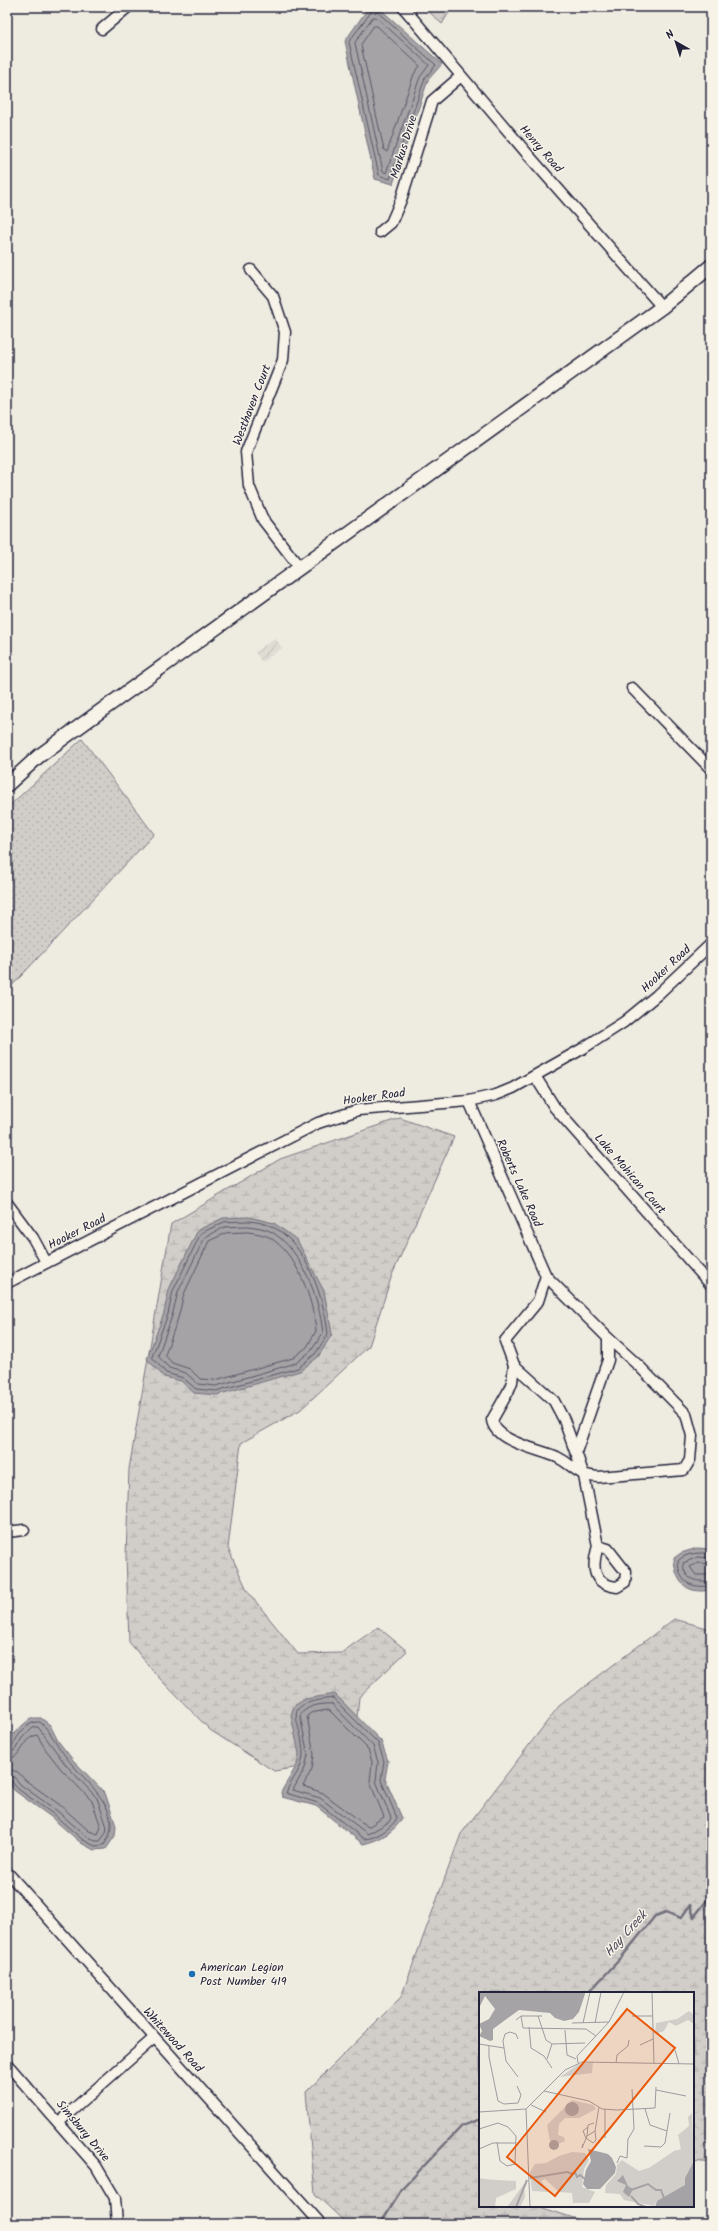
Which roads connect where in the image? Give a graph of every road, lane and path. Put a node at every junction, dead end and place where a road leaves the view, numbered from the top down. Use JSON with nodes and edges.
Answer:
{"nodes":[{"id":1,"x":128,"y":7,"type":"edge"},
{"id":2,"x":403,"y":7,"type":"edge"},
{"id":3,"x":102,"y":29,"type":"dead end"},
{"id":4,"x":461,"y":76,"type":"junction"},
{"id":5,"x":380,"y":232,"type":"dead end"},
{"id":6,"x":711,"y":266,"type":"edge"},
{"id":7,"x":251,"y":270,"type":"dead end"},
{"id":8,"x":662,"y":307,"type":"junction"},
{"id":9,"x":300,"y":568,"type":"junction"},
{"id":10,"x":632,"y":688,"type":"dead end"},
{"id":11,"x":711,"y":769,"type":"edge"},
{"id":12,"x":7,"y":785,"type":"edge"},
{"id":13,"x":711,"y":944,"type":"edge"},
{"id":14,"x":535,"y":1076,"type":"junction"},
{"id":15,"x":469,"y":1101,"type":"junction"},
{"id":16,"x":7,"y":1203,"type":"edge"},
{"id":17,"x":46,"y":1262,"type":"junction"},
{"id":18,"x":546,"y":1276,"type":"junction"},
{"id":19,"x":7,"y":1283,"type":"edge"},
{"id":20,"x":711,"y":1285,"type":"edge"},
{"id":21,"x":608,"y":1338,"type":"junction"},
{"id":22,"x":514,"y":1365,"type":"junction"},
{"id":23,"x":576,"y":1452,"type":"junction"},
{"id":24,"x":584,"y":1476,"type":"junction"},
{"id":25,"x":24,"y":1530,"type":"dead end"},
{"id":26,"x":7,"y":1532,"type":"edge"},
{"id":27,"x":598,"y":1546,"type":"dead end"},
{"id":28,"x":7,"y":1872,"type":"edge"},
{"id":29,"x":154,"y":2038,"type":"junction"},
{"id":30,"x":7,"y":2064,"type":"edge"},
{"id":31,"x":60,"y":2122,"type":"junction"},
{"id":32,"x":117,"y":2224,"type":"edge"},
{"id":33,"x":321,"y":2224,"type":"edge"}],
"edges":[{"from":1,"to":3,"type":"street"},
{"from":2,"to":4,"type":"street","name":"Henry Road"},
{"from":4,"to":5,"type":"street","name":"Markus Drive"},
{"from":4,"to":8,"type":"street","name":"Henry Road"},
{"from":6,"to":8,"type":"main road"},
{"from":7,"to":9,"type":"street","name":"Westhaven Court"},
{"from":8,"to":9,"type":"main road"},
{"from":9,"to":12,"type":"main road"},
{"from":10,"to":11,"type":"street"},
{"from":13,"to":14,"type":"street","name":"Hooker Road"},
{"from":14,"to":15,"type":"street","name":"Hooker Road"},
{"from":14,"to":20,"type":"street","name":"Lake Mohican Court"},
{"from":15,"to":17,"type":"street","name":"Hooker Road"},
{"from":15,"to":18,"type":"street","name":"Roberts Lake Road"},
{"from":16,"to":17,"type":"street"},
{"from":17,"to":19,"type":"street","name":"Hooker Road"},
{"from":18,"to":21,"type":"street","name":"Roberts Lake Road"},
{"from":18,"to":22,"type":"street"},
{"from":21,"to":23,"type":"street"},
{"from":21,"to":24,"type":"street","name":"Roberts Lake Road"},
{"from":22,"to":23,"type":"street"},
{"from":22,"to":24,"type":"street"},
{"from":23,"to":24,"type":"street"},
{"from":24,"to":27,"type":"street"},
{"from":25,"to":26,"type":"street"},
{"from":28,"to":29,"type":"street","name":"Whitewood Road"},
{"from":29,"to":31,"type":"street"},
{"from":29,"to":33,"type":"street","name":"Whitewood Road"},
{"from":30,"to":31,"type":"street","name":"Simsbury Drive"},
{"from":31,"to":32,"type":"street","name":"Simsbury Drive"}]}
